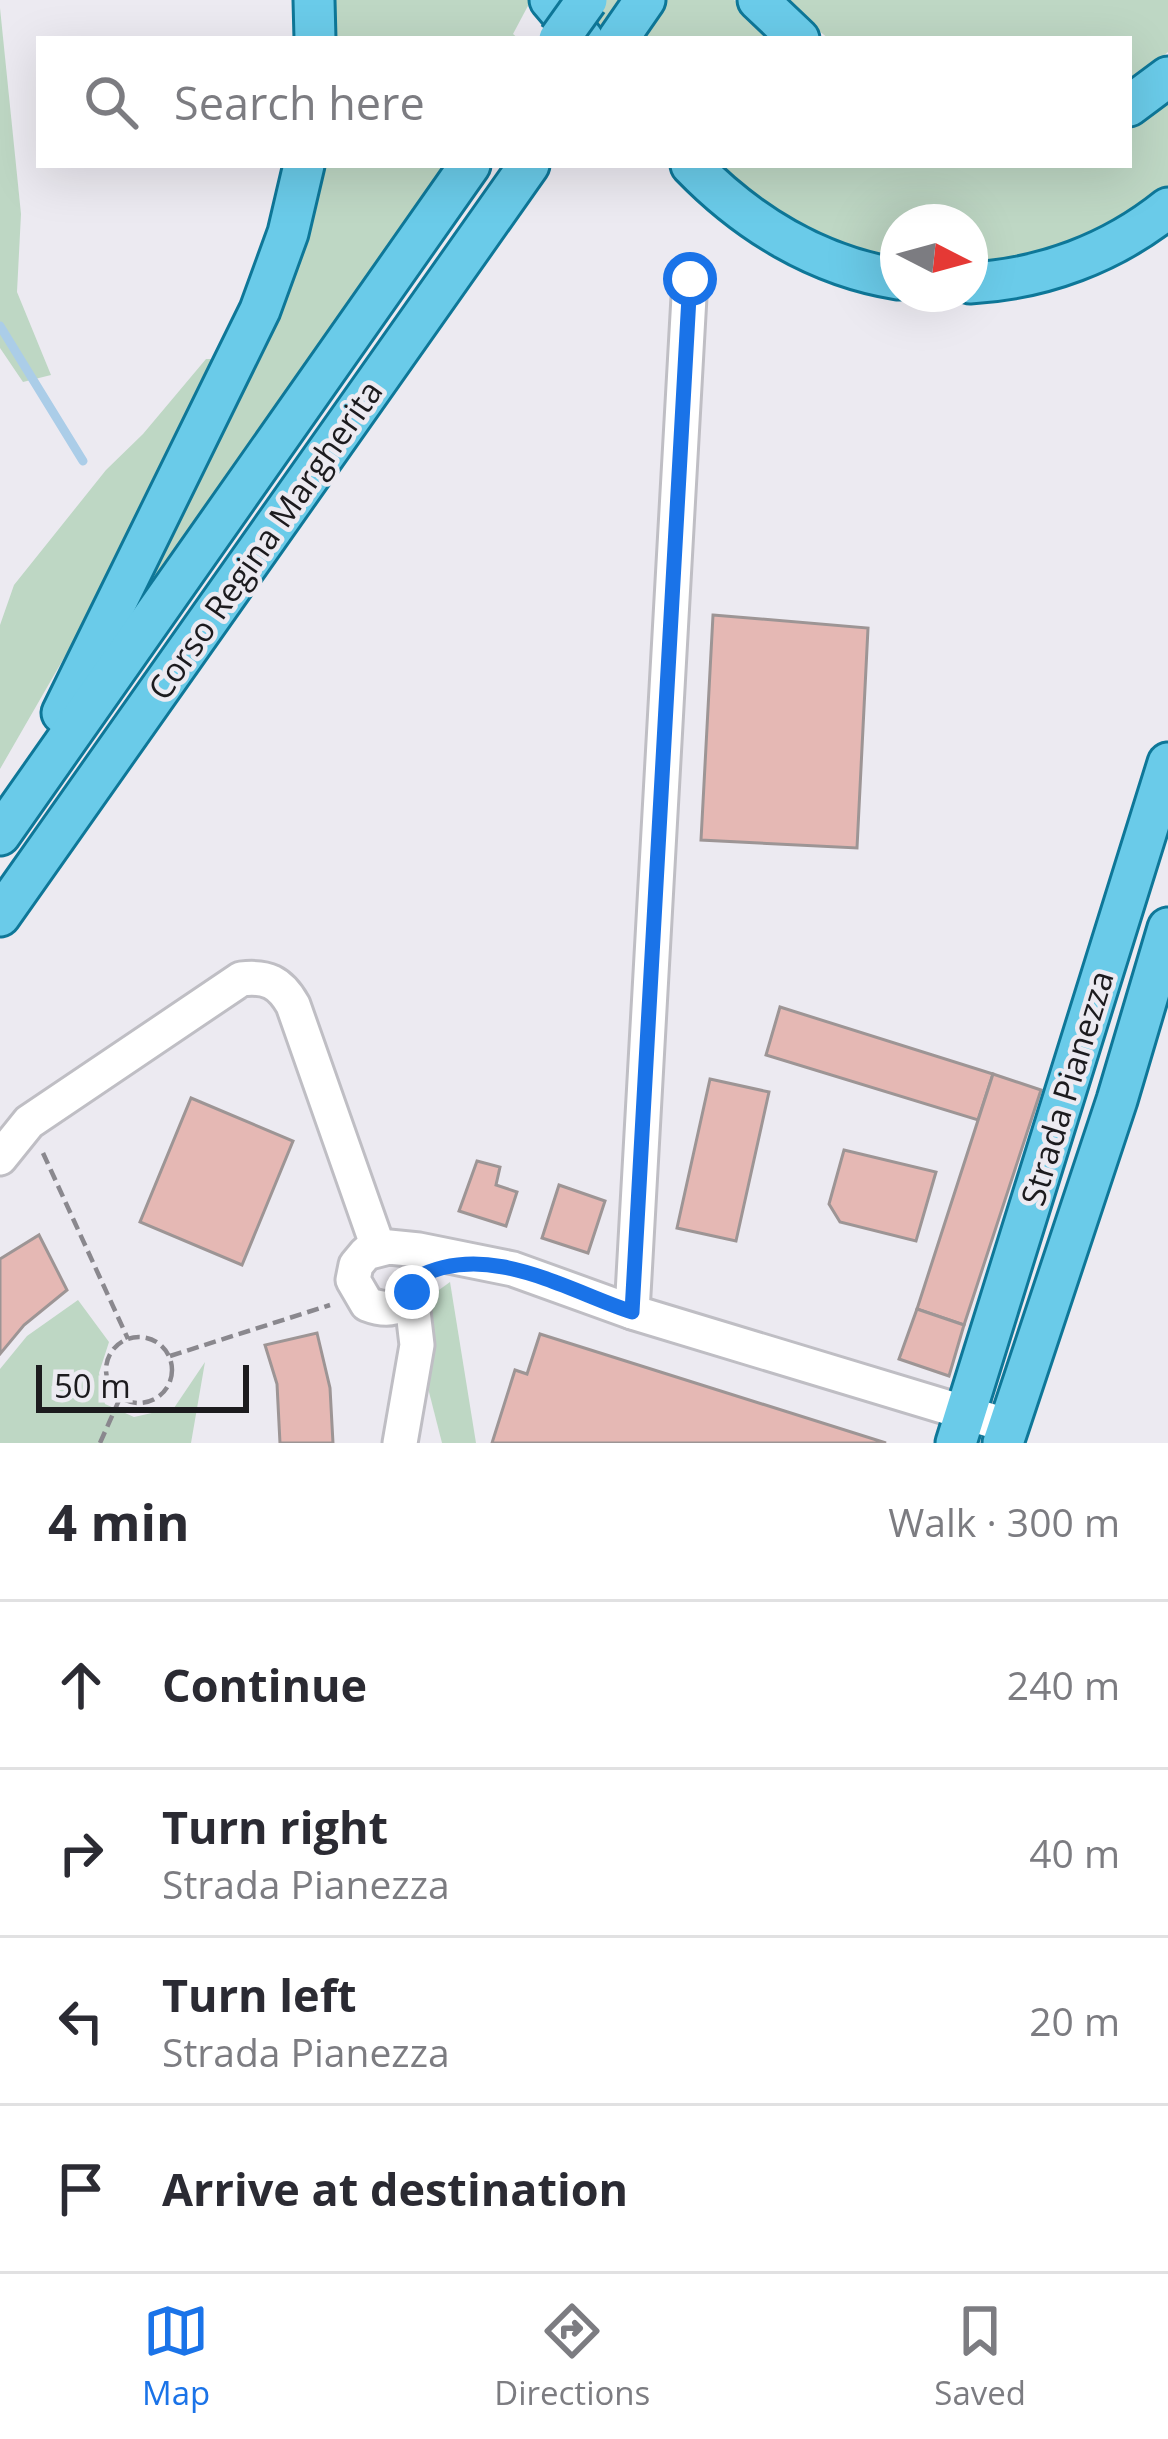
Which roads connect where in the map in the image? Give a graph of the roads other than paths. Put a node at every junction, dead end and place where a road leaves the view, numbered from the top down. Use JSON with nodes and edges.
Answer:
{"nodes":[{"id":1,"x":314,"y":0,"type":"edge"},
{"id":2,"x":550,"y":0,"type":"edge"},
{"id":3,"x":587,"y":0,"type":"edge"},
{"id":4,"x":646,"y":0,"type":"edge"},
{"id":5,"x":758,"y":0,"type":"edge"},
{"id":6,"x":315,"y":36,"type":"edge"},
{"id":7,"x":561,"y":36,"type":"edge"},
{"id":8,"x":580,"y":36,"type":"edge"},
{"id":9,"x":620,"y":36,"type":"edge"},
{"id":10,"x":796,"y":36,"type":"edge"},
{"id":11,"x":1168,"y":76,"type":"edge"},
{"id":12,"x":1132,"y":104,"type":"edge"},
{"id":13,"x":303,"y":168,"type":"edge"},
{"id":14,"x":468,"y":168,"type":"edge"},
{"id":15,"x":527,"y":168,"type":"edge"},
{"id":16,"x":694,"y":168,"type":"edge"},
{"id":17,"x":1168,"y":208,"type":"edge"},
{"id":18,"x":880,"y":275,"type":"edge"},
{"id":19,"x":690,"y":279,"type":"dead end"},
{"id":20,"x":988,"y":281,"type":"edge"},
{"id":21,"x":1168,"y":763,"type":"edge"},
{"id":22,"x":4,"y":829,"type":"edge"},
{"id":23,"x":0,"y":916,"type":"edge"},
{"id":24,"x":1165,"y":946,"type":"edge"},
{"id":25,"x":1168,"y":1035,"type":"edge"},
{"id":26,"x":1118,"y":1100,"type":"junction"},
{"id":27,"x":1056,"y":1124,"type":"junction"},
{"id":28,"x":0,"y":1158,"type":"edge"},
{"id":29,"x":392,"y":1279,"type":"junction"},
{"id":30,"x":632,"y":1312,"type":"junction"},
{"id":31,"x":961,"y":1428,"type":"edge"},
{"id":32,"x":1006,"y":1434,"type":"edge"},
{"id":33,"x":400,"y":1443,"type":"edge"}],
"edges":[{"from":1,"to":6,"type":"main road"},
{"from":2,"to":8,"type":"main road"},
{"from":3,"to":7,"type":"main road","bridge":true},
{"from":4,"to":9,"type":"main road"},
{"from":5,"to":10,"type":"main road"},
{"from":11,"to":12,"type":"main road"},
{"from":13,"to":22,"type":"main road"},
{"from":14,"to":22,"type":"main road","name":"Corso Regina Margherita"},
{"from":15,"to":23,"type":"main road","name":"Corso Regina Margherita"},
{"from":16,"to":18,"type":"main road"},
{"from":17,"to":20,"type":"main road"},
{"from":19,"to":30,"type":"street"},
{"from":21,"to":27,"type":"main road","name":"Strada Pianezza"},
{"from":24,"to":26,"type":"main road","name":"Strada Pianezza"},
{"from":24,"to":27,"type":"main road"},
{"from":25,"to":26,"type":"main road"},
{"from":26,"to":32,"type":"main road","name":"Strada Pianezza"},
{"from":27,"to":31,"type":"main road","name":"Strada Pianezza"},
{"from":28,"to":29,"type":"street"},
{"from":29,"to":30,"type":"street","name":"Strada Pianezza"},
{"from":29,"to":33,"type":"street"},
{"from":30,"to":31,"type":"street","name":"Strada Pianezza"},
{"from":31,"to":32,"type":"street","name":"Strada Pianezza"}]}
